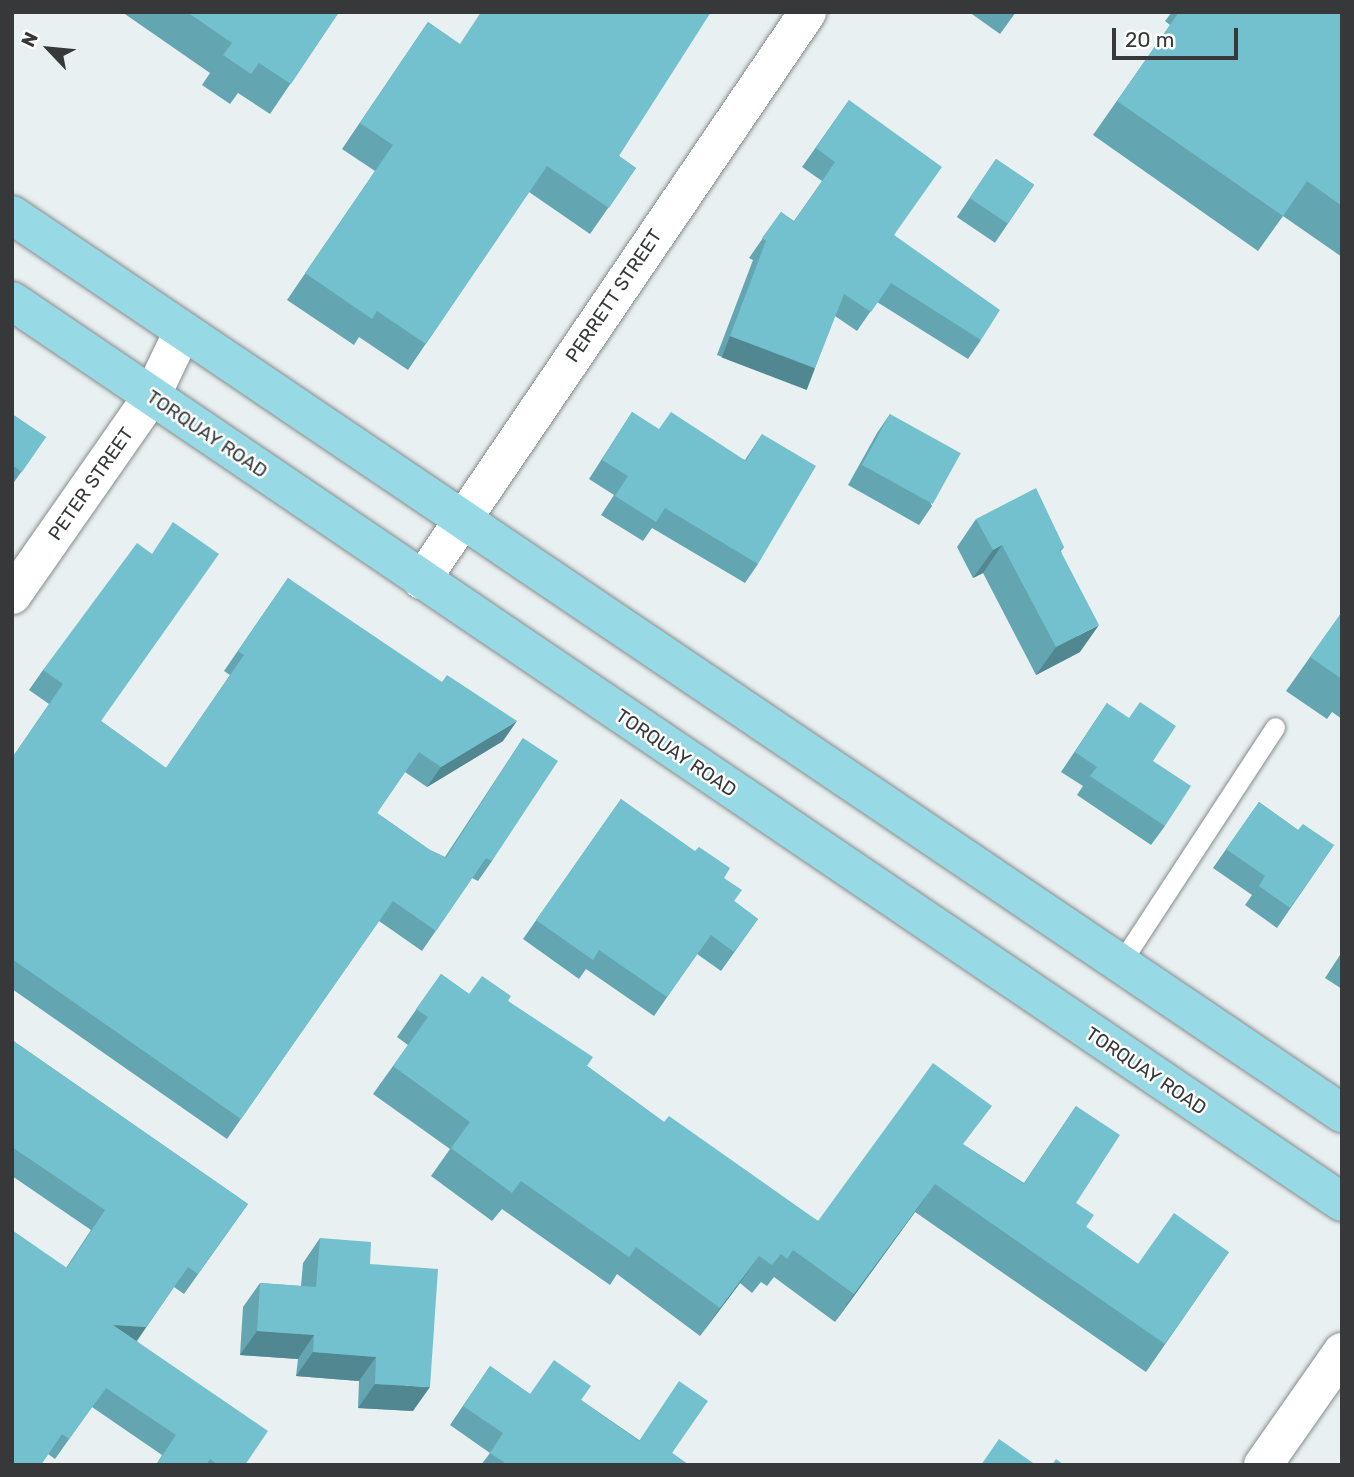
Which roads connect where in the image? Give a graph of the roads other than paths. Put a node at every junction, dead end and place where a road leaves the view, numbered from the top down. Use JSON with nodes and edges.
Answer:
{"nodes":[{"id":1,"x":807,"y":12,"type":"edge"},
{"id":2,"x":12,"y":215,"type":"edge"},
{"id":3,"x":12,"y":301,"type":"edge"},
{"id":4,"x":182,"y":331,"type":"junction"},
{"id":5,"x":151,"y":396,"type":"junction"},
{"id":6,"x":460,"y":522,"type":"junction"},
{"id":7,"x":421,"y":580,"type":"junction"},
{"id":8,"x":12,"y":595,"type":"edge"},
{"id":9,"x":1275,"y":727,"type":"dead end"},
{"id":10,"x":1120,"y":964,"type":"junction"},
{"id":11,"x":1342,"y":1113,"type":"edge"},
{"id":12,"x":1342,"y":1202,"type":"edge"},
{"id":13,"x":1342,"y":1352,"type":"edge"},
{"id":14,"x":1263,"y":1465,"type":"edge"}],
"edges":[{"from":1,"to":6,"type":"street","name":"PERRETT STREET"},
{"from":2,"to":4,"type":"main road"},
{"from":3,"to":5,"type":"main road","name":"TORQUAY ROAD"},
{"from":4,"to":5,"type":"street","name":"PETER STREET"},
{"from":4,"to":6,"type":"main road"},
{"from":5,"to":7,"type":"main road","name":"TORQUAY ROAD"},
{"from":5,"to":8,"type":"street","name":"PETER STREET"},
{"from":6,"to":7,"type":"street","name":"PERRETT STREET"},
{"from":6,"to":10,"type":"main road"},
{"from":7,"to":12,"type":"main road","name":"TORQUAY ROAD"},
{"from":9,"to":10,"type":"lane"},
{"from":10,"to":11,"type":"main road"},
{"from":13,"to":14,"type":"street"}]}
